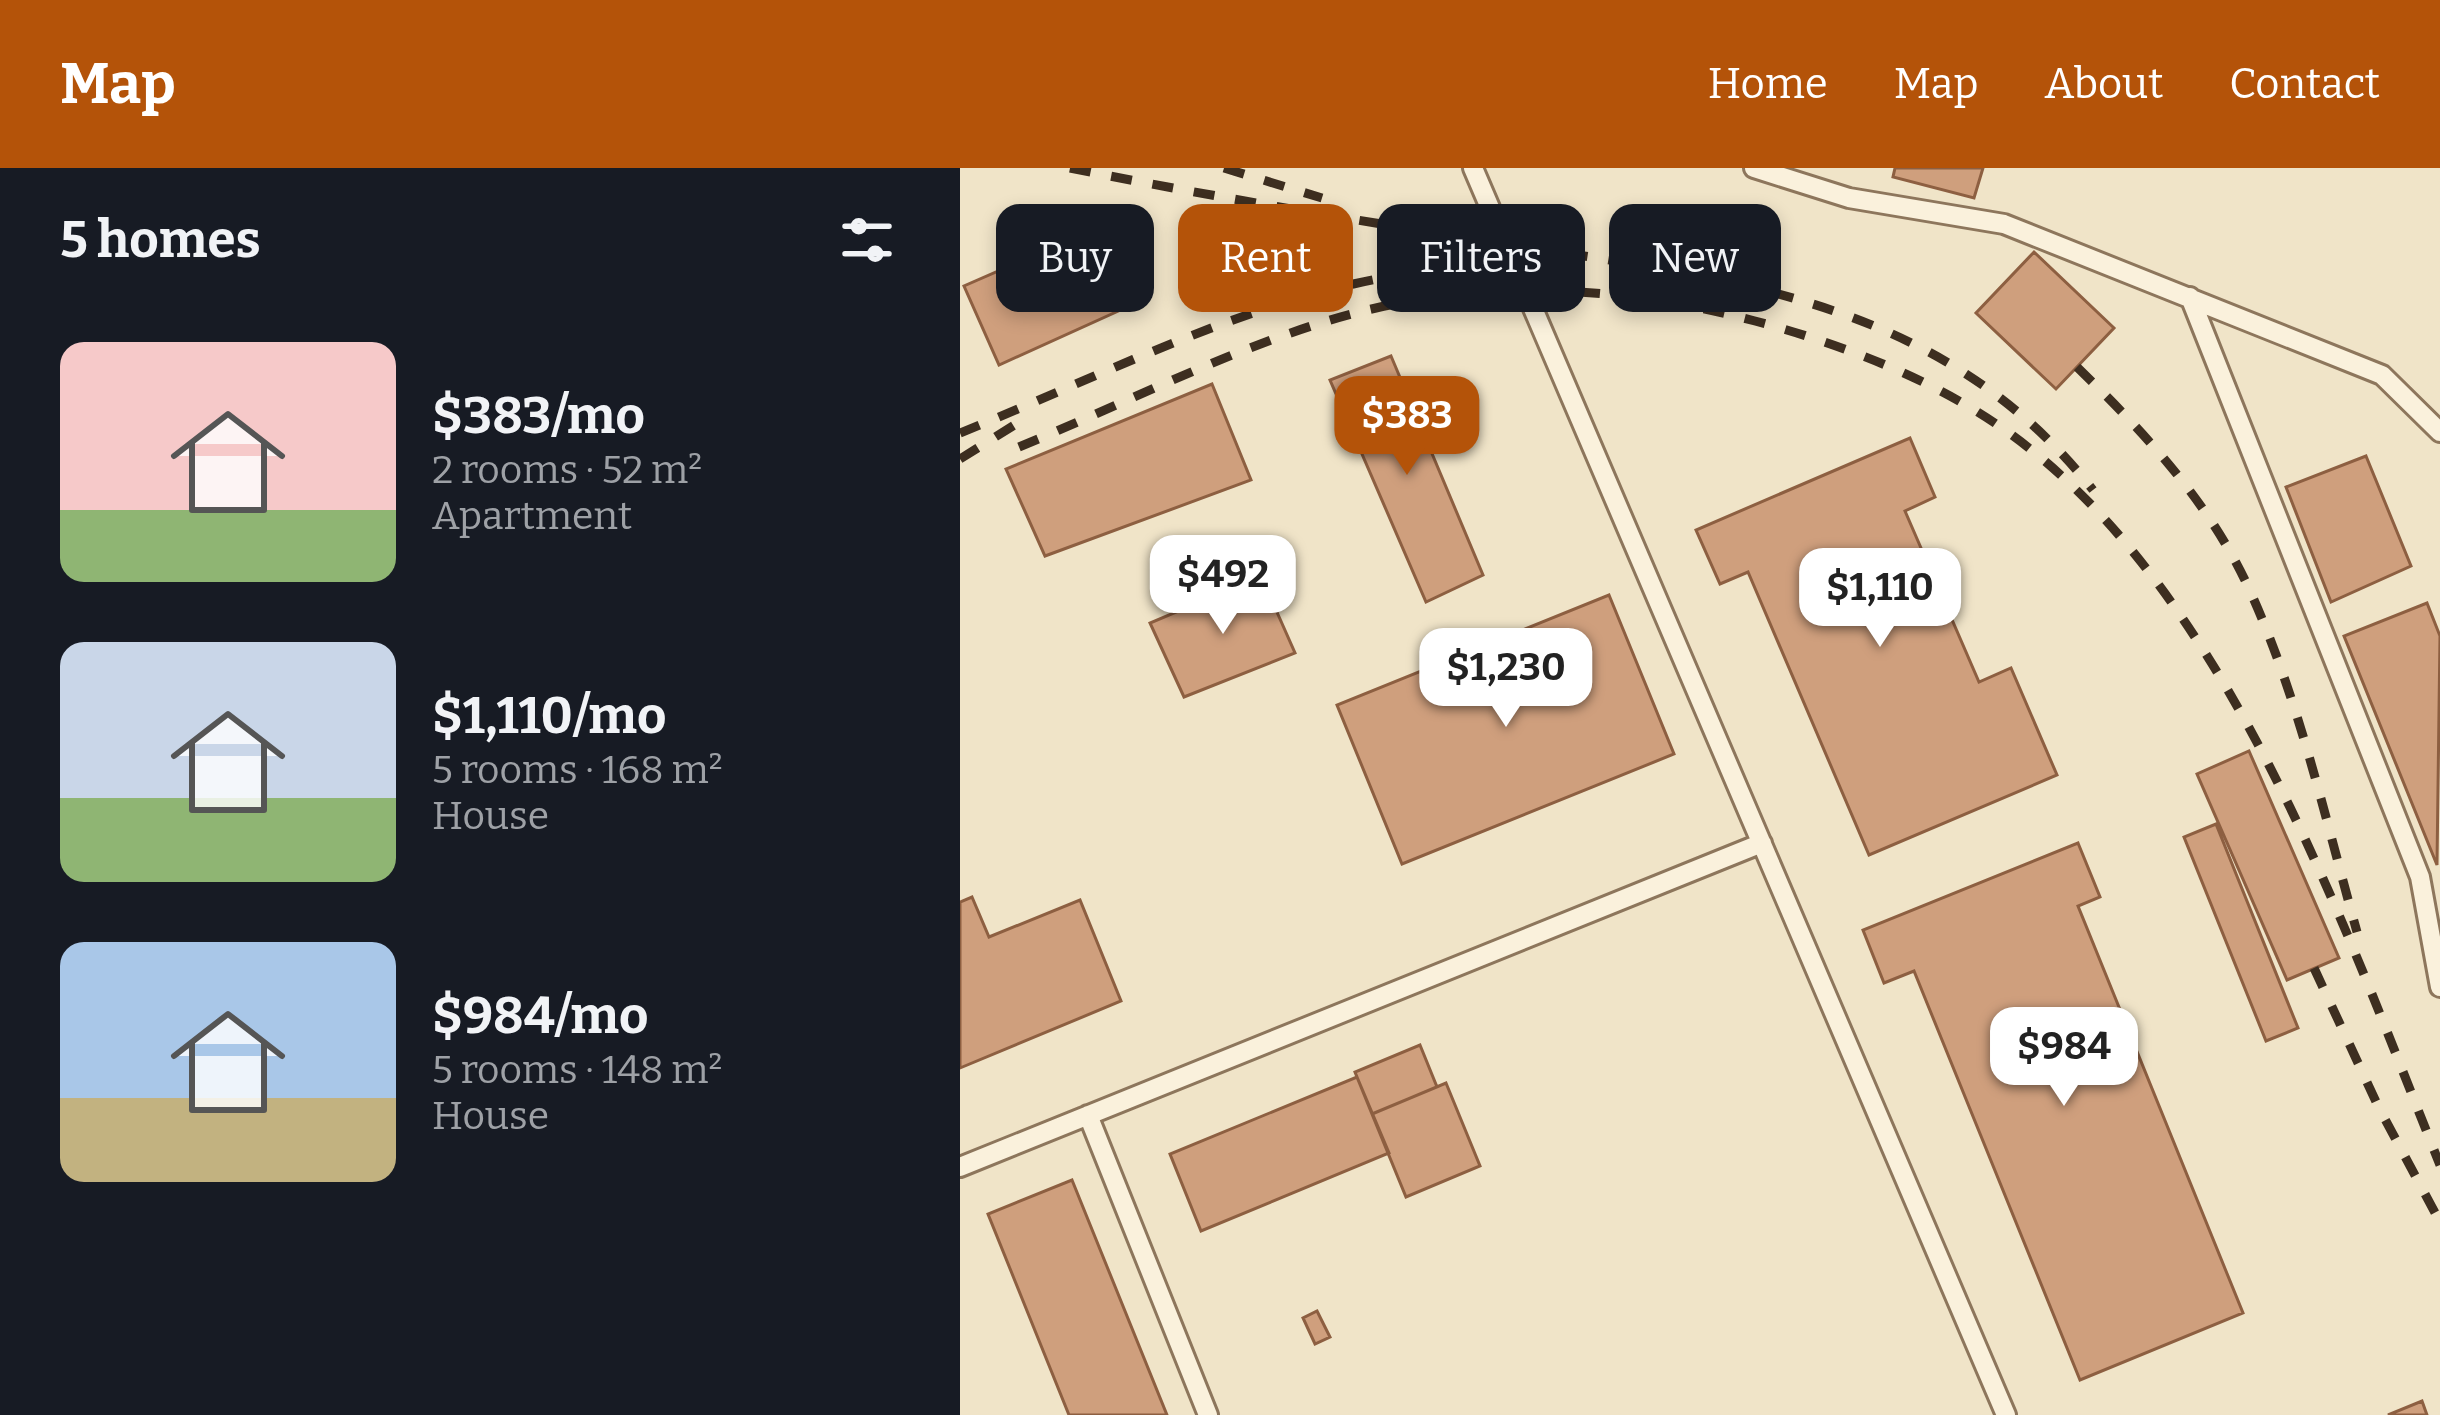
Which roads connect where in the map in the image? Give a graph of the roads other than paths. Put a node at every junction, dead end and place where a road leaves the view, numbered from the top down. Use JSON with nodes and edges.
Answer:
{"nodes":[{"id":1,"x":1473,"y":168,"type":"edge"},
{"id":2,"x":1754,"y":168,"type":"edge"},
{"id":3,"x":2190,"y":297,"type":"junction"},
{"id":4,"x":2440,"y":432,"type":"edge"},
{"id":5,"x":1762,"y":843,"type":"junction"},
{"id":6,"x":2440,"y":987,"type":"edge"},
{"id":7,"x":1088,"y":1115,"type":"junction"},
{"id":8,"x":960,"y":1167,"type":"edge"},
{"id":9,"x":1208,"y":1415,"type":"edge"},
{"id":10,"x":2006,"y":1415,"type":"edge"}],
"edges":[{"from":1,"to":5,"type":"lane"},
{"from":2,"to":3,"type":"lane"},
{"from":3,"to":4,"type":"lane"},
{"from":3,"to":6,"type":"lane"},
{"from":5,"to":7,"type":"lane"},
{"from":5,"to":10,"type":"lane"},
{"from":7,"to":8,"type":"lane"},
{"from":7,"to":9,"type":"lane"}]}
